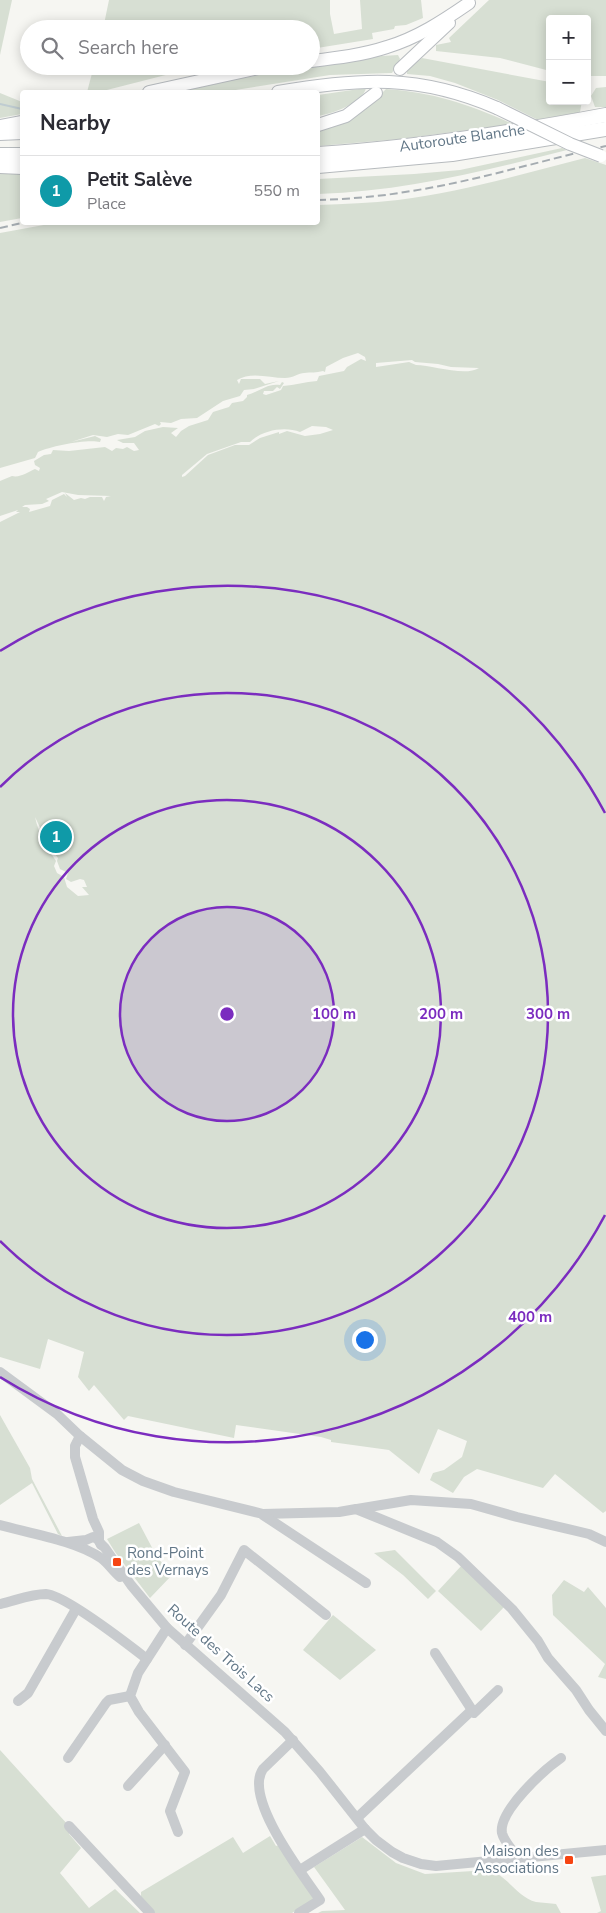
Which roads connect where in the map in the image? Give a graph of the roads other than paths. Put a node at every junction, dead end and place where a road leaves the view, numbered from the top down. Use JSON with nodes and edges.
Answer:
{"nodes":[{"id":1,"x":470,"y":1,"type":"edge"},
{"id":2,"x":320,"y":60,"type":"edge"},
{"id":3,"x":400,"y":69,"type":"dead end"},
{"id":4,"x":223,"y":75,"type":"edge"},
{"id":5,"x":158,"y":90,"type":"edge"},
{"id":6,"x":291,"y":90,"type":"edge"},
{"id":7,"x":376,"y":93,"type":"dead end"},
{"id":8,"x":606,"y":115,"type":"edge"},
{"id":9,"x":20,"y":122,"type":"edge"},
{"id":10,"x":320,"y":124,"type":"edge"},
{"id":11,"x":0,"y":126,"type":"edge"},
{"id":12,"x":606,"y":129,"type":"edge"},
{"id":13,"x":20,"y":132,"type":"edge"},
{"id":14,"x":0,"y":136,"type":"edge"},
{"id":15,"x":20,"y":139,"type":"edge"},
{"id":16,"x":0,"y":154,"type":"edge"},
{"id":17,"x":320,"y":154,"type":"edge"},
{"id":18,"x":20,"y":155,"type":"edge"},
{"id":19,"x":603,"y":157,"type":"edge"},
{"id":20,"x":0,"y":166,"type":"edge"},
{"id":21,"x":320,"y":166,"type":"edge"},
{"id":22,"x":20,"y":167,"type":"edge"},
{"id":23,"x":0,"y":1364,"type":"edge"},
{"id":24,"x":4,"y":1375,"type":"edge"},
{"id":25,"x":80,"y":1436,"type":"junction"},
{"id":26,"x":356,"y":1509,"type":"junction"},
{"id":27,"x":263,"y":1514,"type":"junction"},
{"id":28,"x":0,"y":1525,"type":"edge"},
{"id":29,"x":606,"y":1542,"type":"edge"},
{"id":30,"x":92,"y":1544,"type":"junction"},
{"id":31,"x":366,"y":1583,"type":"dead end"},
{"id":32,"x":0,"y":1604,"type":"edge"},
{"id":33,"x":76,"y":1609,"type":"junction"},
{"id":34,"x":326,"y":1615,"type":"dead end"},
{"id":35,"x":167,"y":1628,"type":"junction"},
{"id":36,"x":185,"y":1645,"type":"junction"},
{"id":37,"x":435,"y":1654,"type":"dead end"},
{"id":38,"x":147,"y":1659,"type":"junction"},
{"id":39,"x":498,"y":1690,"type":"dead end"},
{"id":40,"x":130,"y":1696,"type":"junction"},
{"id":41,"x":18,"y":1701,"type":"dead end"},
{"id":42,"x":472,"y":1710,"type":"junction"},
{"id":43,"x":606,"y":1731,"type":"edge"},
{"id":44,"x":293,"y":1740,"type":"junction"},
{"id":45,"x":165,"y":1745,"type":"junction"},
{"id":46,"x":68,"y":1758,"type":"dead end"},
{"id":47,"x":561,"y":1758,"type":"dead end"},
{"id":48,"x":128,"y":1786,"type":"dead end"},
{"id":49,"x":357,"y":1818,"type":"junction"},
{"id":50,"x":70,"y":1826,"type":"dead end"},
{"id":51,"x":365,"y":1829,"type":"junction"},
{"id":52,"x":178,"y":1832,"type":"dead end"},
{"id":53,"x":606,"y":1850,"type":"edge"},
{"id":54,"x":518,"y":1859,"type":"junction"},
{"id":55,"x":300,"y":1870,"type":"junction"},
{"id":56,"x":150,"y":1913,"type":"edge"},
{"id":57,"x":300,"y":1913,"type":"edge"}],
"edges":[{"from":1,"to":2,"type":"main road"},
{"from":1,"to":3,"type":"main road"},
{"from":4,"to":5,"type":"main road"},
{"from":6,"to":19,"type":"main road","bridge":true},
{"from":7,"to":10,"type":"main road"},
{"from":8,"to":17,"type":"highway","name":"Autoroute Blanche"},
{"from":9,"to":11,"type":"main road"},
{"from":12,"to":21,"type":"highway","name":"Autoroute Blanche"},
{"from":13,"to":14,"type":"main road"},
{"from":14,"to":15,"type":"main road"},
{"from":16,"to":18,"type":"highway"},
{"from":20,"to":22,"type":"highway"},
{"from":23,"to":24,"type":"street"},
{"from":24,"to":25,"type":"street"},
{"from":25,"to":27,"type":"street"},
{"from":25,"to":30,"type":"street"},
{"from":26,"to":27,"type":"street"},
{"from":26,"to":29,"type":"street"},
{"from":26,"to":43,"type":"street"},
{"from":27,"to":31,"type":"street"},
{"from":28,"to":30,"type":"street"},
{"from":30,"to":35,"type":"street","name":"Route des Trois Lacs"},
{"from":32,"to":33,"type":"street"},
{"from":33,"to":38,"type":"street"},
{"from":33,"to":41,"type":"street"},
{"from":34,"to":36,"type":"street"},
{"from":35,"to":36,"type":"street","name":"Route des Trois Lacs"},
{"from":35,"to":38,"type":"street"},
{"from":36,"to":44,"type":"street","name":"Route des Trois Lacs"},
{"from":37,"to":42,"type":"street"},
{"from":38,"to":40,"type":"street"},
{"from":39,"to":42,"type":"street"},
{"from":40,"to":45,"type":"street"},
{"from":40,"to":46,"type":"street"},
{"from":42,"to":49,"type":"street"},
{"from":44,"to":49,"type":"street","name":"Route des Trois Lacs"},
{"from":44,"to":55,"type":"street"},
{"from":45,"to":48,"type":"street"},
{"from":45,"to":52,"type":"street"},
{"from":47,"to":54,"type":"street"},
{"from":49,"to":51,"type":"street","name":"Route des Trois Lacs"},
{"from":50,"to":56,"type":"street"},
{"from":51,"to":54,"type":"street","name":"Route des Trois Lacs"},
{"from":51,"to":55,"type":"street"},
{"from":53,"to":54,"type":"street","name":"Route des Trois Lacs"},
{"from":55,"to":57,"type":"street"}]}
